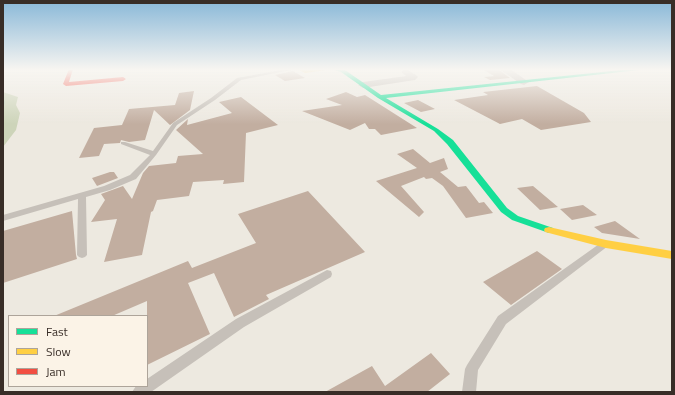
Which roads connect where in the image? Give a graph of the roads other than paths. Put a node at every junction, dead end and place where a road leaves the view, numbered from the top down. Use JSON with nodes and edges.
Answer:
{"nodes":[{"id":1,"x":229,"y":87,"type":"edge"},
{"id":2,"x":366,"y":87,"type":"edge"},
{"id":3,"x":472,"y":87,"type":"edge"},
{"id":4,"x":380,"y":97,"type":"junction"},
{"id":5,"x":123,"y":143,"type":"dead end"},
{"id":6,"x":154,"y":154,"type":"junction"},
{"id":7,"x":82,"y":195,"type":"junction"},
{"id":8,"x":3,"y":218,"type":"edge"},
{"id":9,"x":606,"y":244,"type":"junction"},
{"id":10,"x":82,"y":255,"type":"dead end"},
{"id":11,"x":672,"y":255,"type":"edge"},
{"id":12,"x":327,"y":274,"type":"dead end"},
{"id":13,"x":148,"y":386,"type":"edge"},
{"id":14,"x":469,"y":392,"type":"edge"}],
"edges":[{"from":1,"to":6,"type":"lane"},
{"from":2,"to":4,"type":"street"},
{"from":3,"to":4,"type":"street"},
{"from":4,"to":9,"type":"street"},
{"from":5,"to":6,"type":"lane"},
{"from":6,"to":7,"type":"lane"},
{"from":7,"to":8,"type":"lane"},
{"from":7,"to":10,"type":"lane"},
{"from":9,"to":11,"type":"street"},
{"from":9,"to":14,"type":"lane"},
{"from":12,"to":13,"type":"lane"}]}
